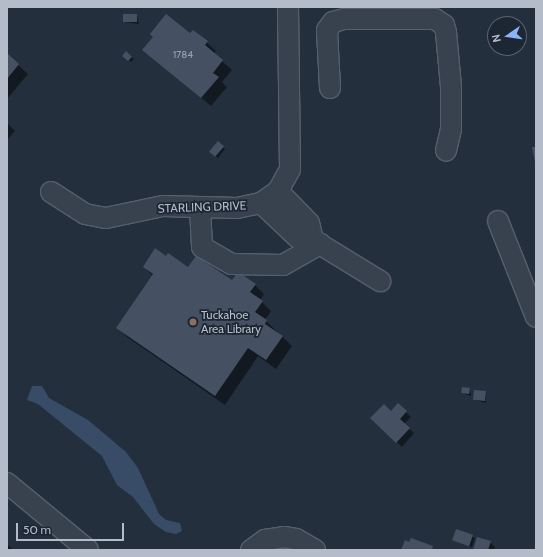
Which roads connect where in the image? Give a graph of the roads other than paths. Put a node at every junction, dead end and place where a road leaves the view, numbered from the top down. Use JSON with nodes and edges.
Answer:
{"nodes":[{"id":1,"x":288,"y":7,"type":"edge"},
{"id":2,"x":330,"y":88,"type":"dead end"},
{"id":3,"x":446,"y":150,"type":"dead end"},
{"id":4,"x":278,"y":191,"type":"junction"},
{"id":5,"x":56,"y":196,"type":"dead end"},
{"id":6,"x":261,"y":203,"type":"junction"},
{"id":7,"x":200,"y":208,"type":"junction"},
{"id":8,"x":498,"y":221,"type":"dead end"},
{"id":9,"x":316,"y":242,"type":"junction"},
{"id":10,"x":380,"y":281,"type":"dead end"},
{"id":11,"x":536,"y":317,"type":"edge"},
{"id":12,"x":7,"y":483,"type":"edge"},
{"id":13,"x":88,"y":550,"type":"edge"},
{"id":14,"x":251,"y":550,"type":"edge"},
{"id":15,"x":315,"y":550,"type":"edge"}],
"edges":[{"from":1,"to":4,"type":"street","name":"STARLING DRIVE"},
{"from":2,"to":3,"type":"street"},
{"from":4,"to":6,"type":"street","name":"STARLING DRIVE"},
{"from":4,"to":9,"type":"street"},
{"from":5,"to":7,"type":"street","name":"STARLING DRIVE"},
{"from":6,"to":7,"type":"street","name":"STARLING DRIVE"},
{"from":6,"to":9,"type":"street"},
{"from":7,"to":9,"type":"street"},
{"from":8,"to":11,"type":"street"},
{"from":9,"to":10,"type":"street"},
{"from":12,"to":13,"type":"street"},
{"from":14,"to":15,"type":"street"}]}
